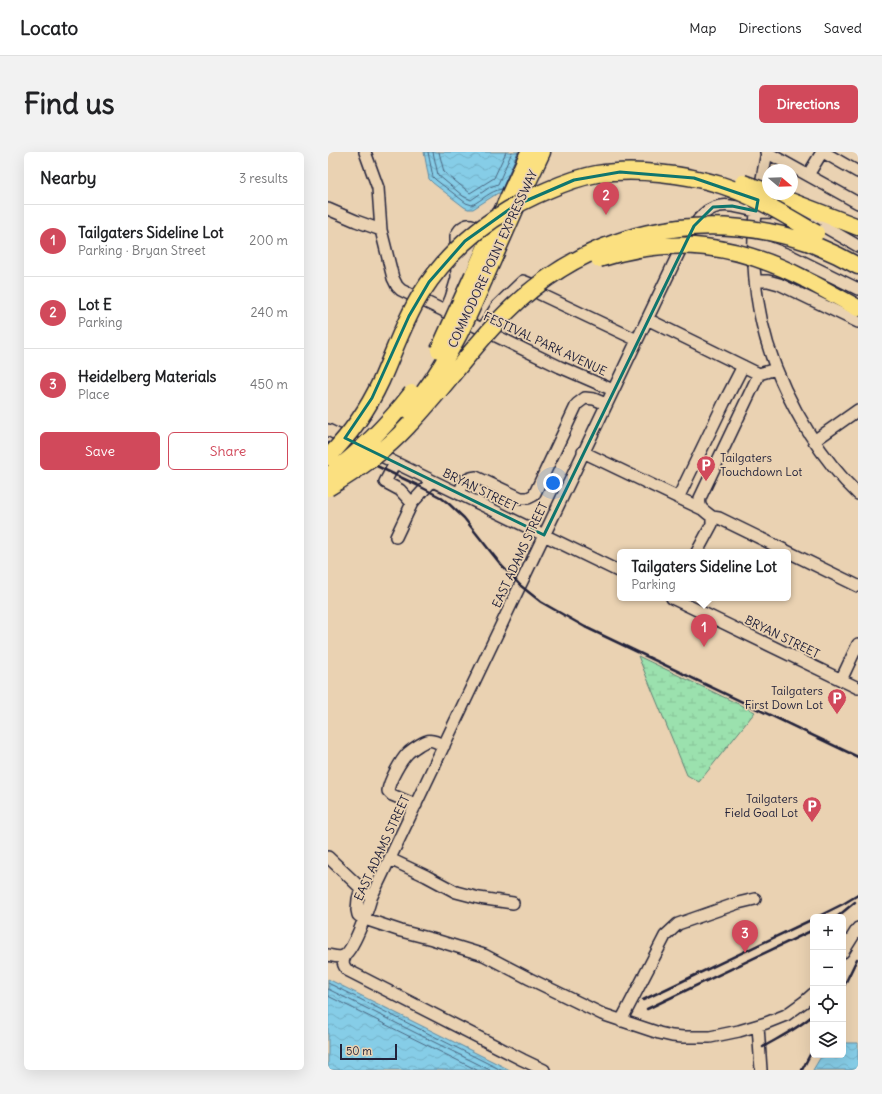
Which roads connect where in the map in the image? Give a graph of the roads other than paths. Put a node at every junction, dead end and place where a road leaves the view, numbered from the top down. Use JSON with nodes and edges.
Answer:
{"nodes":[{"id":1,"x":365,"y":152,"type":"edge"},
{"id":2,"x":529,"y":152,"type":"edge"},
{"id":3,"x":542,"y":152,"type":"edge"},
{"id":4,"x":758,"y":152,"type":"edge"},
{"id":5,"x":766,"y":152,"type":"edge"},
{"id":6,"x":822,"y":152,"type":"edge"},
{"id":7,"x":858,"y":172,"type":"edge"},
{"id":8,"x":597,"y":174,"type":"junction"},
{"id":9,"x":808,"y":176,"type":"junction"},
{"id":10,"x":762,"y":190,"type":"edge"},
{"id":11,"x":788,"y":200,"type":"edge"},
{"id":12,"x":858,"y":203,"type":"edge"},
{"id":13,"x":328,"y":209,"type":"edge"},
{"id":14,"x":756,"y":212,"type":"junction"},
{"id":15,"x":776,"y":212,"type":"junction"},
{"id":16,"x":858,"y":227,"type":"edge"},
{"id":17,"x":382,"y":230,"type":"junction"},
{"id":18,"x":754,"y":242,"type":"junction"},
{"id":19,"x":858,"y":246,"type":"edge"},
{"id":20,"x":774,"y":250,"type":"junction"},
{"id":21,"x":858,"y":257,"type":"edge"},
{"id":22,"x":858,"y":266,"type":"edge"},
{"id":23,"x":457,"y":278,"type":"dead end"},
{"id":24,"x":479,"y":278,"type":"junction"},
{"id":25,"x":755,"y":281,"type":"junction"},
{"id":26,"x":858,"y":289,"type":"edge"},
{"id":27,"x":512,"y":306,"type":"junction"},
{"id":28,"x":858,"y":308,"type":"edge"},
{"id":29,"x":445,"y":312,"type":"junction"},
{"id":30,"x":647,"y":319,"type":"junction"},
{"id":31,"x":858,"y":322,"type":"edge"},
{"id":32,"x":482,"y":330,"type":"junction"},
{"id":33,"x":637,"y":340,"type":"junction"},
{"id":34,"x":743,"y":366,"type":"junction"},
{"id":35,"x":776,"y":369,"type":"junction"},
{"id":36,"x":759,"y":374,"type":"junction"},
{"id":37,"x":613,"y":390,"type":"junction"},
{"id":38,"x":606,"y":404,"type":"junction"},
{"id":39,"x":858,"y":410,"type":"edge"},
{"id":40,"x":328,"y":430,"type":"edge"},
{"id":41,"x":814,"y":441,"type":"junction"},
{"id":42,"x":583,"y":452,"type":"junction"},
{"id":43,"x":328,"y":457,"type":"edge"},
{"id":44,"x":395,"y":463,"type":"junction"},
{"id":45,"x":328,"y":476,"type":"edge"},
{"id":46,"x":432,"y":481,"type":"junction"},
{"id":47,"x":328,"y":488,"type":"edge"},
{"id":48,"x":459,"y":494,"type":"junction"},
{"id":49,"x":858,"y":494,"type":"edge"},
{"id":50,"x":678,"y":498,"type":"junction"},
{"id":51,"x":412,"y":503,"type":"junction"},
{"id":52,"x":702,"y":509,"type":"junction"},
{"id":53,"x":712,"y":516,"type":"junction"},
{"id":54,"x":544,"y":535,"type":"junction"},
{"id":55,"x":396,"y":537,"type":"dead end"},
{"id":56,"x":699,"y":549,"type":"edge"},
{"id":57,"x":782,"y":549,"type":"edge"},
{"id":58,"x":791,"y":553,"type":"edge"},
{"id":59,"x":617,"y":571,"type":"edge"},
{"id":60,"x":858,"y":586,"type":"edge"},
{"id":61,"x":679,"y":601,"type":"edge"},
{"id":62,"x":858,"y":644,"type":"edge"},
{"id":63,"x":841,"y":680,"type":"junction"},
{"id":64,"x":858,"y":688,"type":"edge"},
{"id":65,"x":444,"y":746,"type":"junction"},
{"id":66,"x":416,"y":805,"type":"junction"},
{"id":67,"x":328,"y":857,"type":"edge"},
{"id":68,"x":388,"y":863,"type":"junction"},
{"id":69,"x":361,"y":888,"type":"junction"},
{"id":70,"x":371,"y":898,"type":"junction"},
{"id":71,"x":755,"y":899,"type":"dead end"},
{"id":72,"x":513,"y":903,"type":"dead end"},
{"id":73,"x":365,"y":919,"type":"junction"},
{"id":74,"x":858,"y":928,"type":"edge"},
{"id":75,"x":844,"y":950,"type":"edge"},
{"id":76,"x":328,"y":955,"type":"edge"},
{"id":77,"x":344,"y":956,"type":"junction"},
{"id":78,"x":810,"y":997,"type":"edge"},
{"id":79,"x":621,"y":1020,"type":"junction"},
{"id":80,"x":758,"y":1026,"type":"junction"},
{"id":81,"x":544,"y":1070,"type":"edge"},
{"id":82,"x":760,"y":1070,"type":"edge"}],
"edges":[{"from":1,"to":17,"type":"street","name":"FESTIVAL PARK AVENUE"},
{"from":2,"to":24,"type":"highway","name":"COMMODORE POINT EXPRESSWAY"},
{"from":3,"to":24,"type":"highway","name":"COMMODORE POINT EXPRESSWAY"},
{"from":4,"to":5,"type":"street"},
{"from":5,"to":9,"type":"street"},
{"from":5,"to":14,"type":"street"},
{"from":6,"to":7,"type":"street"},
{"from":6,"to":9,"type":"street"},
{"from":8,"to":10,"type":"highway","bridge":true},
{"from":8,"to":21,"type":"highway","bridge":true},
{"from":8,"to":43,"type":"highway","bridge":true},
{"from":9,"to":12,"type":"street"},
{"from":11,"to":16,"type":"highway"},
{"from":13,"to":17,"type":"street"},
{"from":14,"to":15,"type":"street","name":"EAST ADAMS STREET"},
{"from":14,"to":18,"type":"street"},
{"from":14,"to":30,"type":"street","name":"EAST ADAMS STREET"},
{"from":15,"to":19,"type":"street","name":"EAST ADAMS STREET"},
{"from":15,"to":20,"type":"street"},
{"from":17,"to":29,"type":"street","name":"FESTIVAL PARK AVENUE"},
{"from":18,"to":20,"type":"street"},
{"from":18,"to":25,"type":"street"},
{"from":20,"to":26,"type":"street"},
{"from":22,"to":27,"type":"highway","bridge":true},
{"from":23,"to":29,"type":"street"},
{"from":24,"to":45,"type":"highway","name":"COMMODORE POINT EXPRESSWAY","bridge":true},
{"from":24,"to":47,"type":"highway","name":"COMMODORE POINT EXPRESSWAY","bridge":true},
{"from":25,"to":31,"type":"street"},
{"from":25,"to":35,"type":"street"},
{"from":27,"to":28,"type":"highway","bridge":true},
{"from":27,"to":47,"type":"highway","bridge":true},
{"from":29,"to":32,"type":"street","name":"FESTIVAL PARK AVENUE"},
{"from":30,"to":33,"type":"street","name":"EAST ADAMS STREET"},
{"from":30,"to":34,"type":"street"},
{"from":32,"to":33,"type":"street"},
{"from":32,"to":37,"type":"street","name":"FESTIVAL PARK AVENUE"},
{"from":33,"to":37,"type":"street","name":"EAST ADAMS STREET"},
{"from":34,"to":36,"type":"street"},
{"from":34,"to":50,"type":"street"},
{"from":35,"to":36,"type":"street"},
{"from":35,"to":41,"type":"street"},
{"from":36,"to":52,"type":"street"},
{"from":37,"to":38,"type":"street","name":"EAST ADAMS STREET"},
{"from":38,"to":42,"type":"street","name":"EAST ADAMS STREET"},
{"from":38,"to":48,"type":"street"},
{"from":39,"to":41,"type":"street"},
{"from":40,"to":44,"type":"street","name":"BRYAN STREET"},
{"from":41,"to":49,"type":"street"},
{"from":42,"to":50,"type":"street"},
{"from":42,"to":54,"type":"street","name":"EAST ADAMS STREET"},
{"from":44,"to":46,"type":"street","name":"BRYAN STREET"},
{"from":44,"to":51,"type":"street"},
{"from":46,"to":48,"type":"street","name":"BRYAN STREET"},
{"from":46,"to":51,"type":"street"},
{"from":48,"to":54,"type":"street","name":"BRYAN STREET"},
{"from":50,"to":52,"type":"street"},
{"from":51,"to":55,"type":"street"},
{"from":52,"to":53,"type":"street"},
{"from":53,"to":56,"type":"street"},
{"from":53,"to":57,"type":"street"},
{"from":54,"to":59,"type":"street","name":"BRYAN STREET"},
{"from":54,"to":65,"type":"street","name":"EAST ADAMS STREET"},
{"from":58,"to":60,"type":"street"},
{"from":61,"to":63,"type":"street","name":"BRYAN STREET"},
{"from":62,"to":63,"type":"street"},
{"from":63,"to":64,"type":"street","name":"BRYAN STREET"},
{"from":65,"to":66,"type":"street","name":"EAST ADAMS STREET"},
{"from":65,"to":66,"type":"street"},
{"from":66,"to":68,"type":"street","name":"EAST ADAMS STREET"},
{"from":67,"to":69,"type":"street"},
{"from":68,"to":70,"type":"street","name":"EAST ADAMS STREET"},
{"from":68,"to":72,"type":"street"},
{"from":69,"to":70,"type":"street"},
{"from":69,"to":73,"type":"street"},
{"from":70,"to":73,"type":"street","name":"EAST ADAMS STREET"},
{"from":71,"to":79,"type":"street"},
{"from":73,"to":77,"type":"street","name":"EAST ADAMS STREET"},
{"from":73,"to":79,"type":"street"},
{"from":74,"to":75,"type":"street"},
{"from":76,"to":77,"type":"street"},
{"from":77,"to":81,"type":"street"},
{"from":78,"to":80,"type":"street"},
{"from":79,"to":80,"type":"street"},
{"from":80,"to":82,"type":"street"}]}
